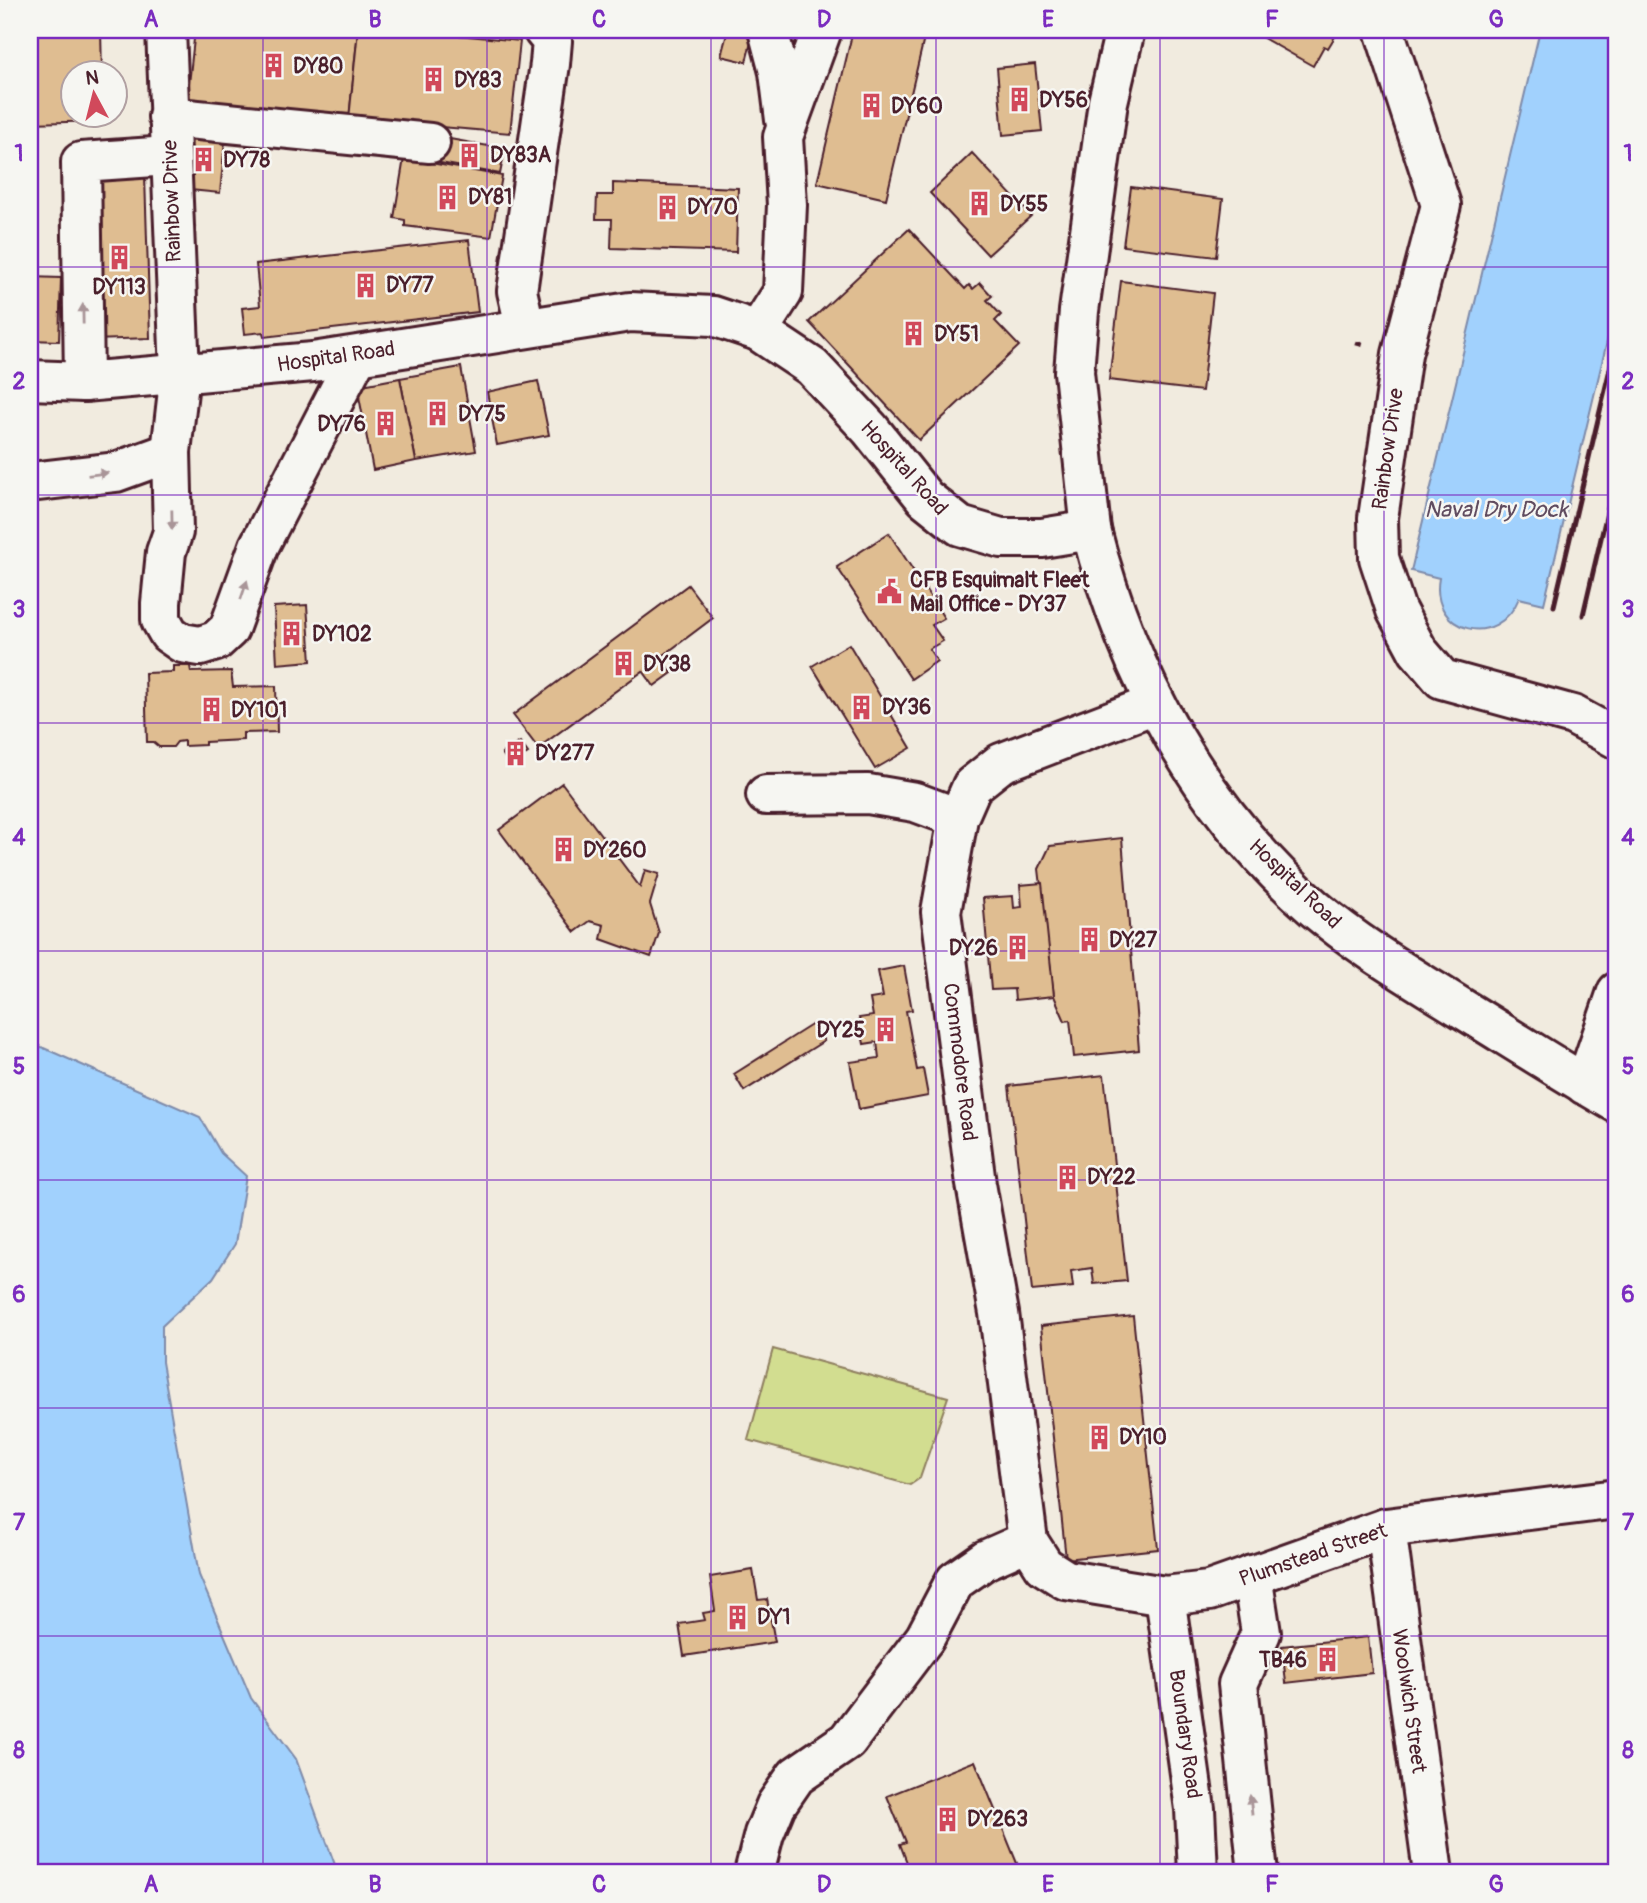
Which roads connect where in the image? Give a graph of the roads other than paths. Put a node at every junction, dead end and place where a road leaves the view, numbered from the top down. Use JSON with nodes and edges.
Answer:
{"nodes":[{"id":1,"x":166,"y":30,"type":"edge"},
{"id":2,"x":543,"y":30,"type":"edge"},
{"id":3,"x":768,"y":30,"type":"edge"},
{"id":4,"x":821,"y":30,"type":"edge"},
{"id":5,"x":1384,"y":30,"type":"edge"},
{"id":6,"x":1115,"y":40,"type":"edge"},
{"id":7,"x":168,"y":117,"type":"junction"},
{"id":8,"x":785,"y":127,"type":"junction"},
{"id":9,"x":430,"y":143,"type":"dead end"},
{"id":10,"x":169,"y":156,"type":"junction"},
{"id":11,"x":525,"y":327,"type":"junction"},
{"id":12,"x":758,"y":331,"type":"junction"},
{"id":13,"x":357,"y":356,"type":"junction"},
{"id":14,"x":180,"y":373,"type":"junction"},
{"id":15,"x":30,"y":380,"type":"edge"},
{"id":16,"x":84,"y":382,"type":"junction"},
{"id":17,"x":171,"y":452,"type":"junction"},
{"id":18,"x":30,"y":482,"type":"edge"},
{"id":19,"x":1091,"y":530,"type":"junction"},
{"id":20,"x":1155,"y":704,"type":"junction"},
{"id":21,"x":1617,"y":739,"type":"edge"},
{"id":22,"x":766,"y":795,"type":"dead end"},
{"id":23,"x":958,"y":818,"type":"junction"},
{"id":24,"x":1617,"y":992,"type":"edge"},
{"id":25,"x":1601,"y":1094,"type":"edge"},
{"id":26,"x":1617,"y":1499,"type":"edge"},
{"id":27,"x":1386,"y":1528,"type":"junction"},
{"id":28,"x":1028,"y":1541,"type":"junction"},
{"id":29,"x":1252,"y":1575,"type":"junction"},
{"id":30,"x":1165,"y":1596,"type":"junction"},
{"id":31,"x":754,"y":1873,"type":"edge"},
{"id":32,"x":1198,"y":1873,"type":"edge"},
{"id":33,"x":1258,"y":1873,"type":"edge"},
{"id":34,"x":1433,"y":1873,"type":"edge"}],
"edges":[{"from":1,"to":7,"type":"lane","name":"Rainbow Drive"},
{"from":2,"to":11,"type":"lane"},
{"from":3,"to":8,"type":"lane"},
{"from":4,"to":8,"type":"lane"},
{"from":5,"to":21,"type":"lane","name":"Rainbow Drive"},
{"from":6,"to":19,"type":"lane"},
{"from":7,"to":9,"type":"lane"},
{"from":7,"to":10,"type":"lane","name":"Rainbow Drive"},
{"from":8,"to":12,"type":"lane"},
{"from":10,"to":14,"type":"lane","name":"Rainbow Drive"},
{"from":16,"to":10,"type":"lane","one_way":true},
{"from":11,"to":12,"type":"lane","name":"Hospital Road"},
{"from":11,"to":13,"type":"lane","name":"Hospital Road"},
{"from":12,"to":19,"type":"lane","name":"Hospital Road"},
{"from":13,"to":14,"type":"lane","name":"Hospital Road"},
{"from":17,"to":13,"type":"lane","name":"Rainbow Drive","one_way":true},
{"from":14,"to":16,"type":"lane","name":"Hospital Road"},
{"from":14,"to":17,"type":"lane","name":"Rainbow Drive"},
{"from":15,"to":16,"type":"lane","name":"Hospital Road"},
{"from":18,"to":17,"type":"lane","one_way":true},
{"from":19,"to":20,"type":"lane","name":"Hospital Road"},
{"from":20,"to":23,"type":"lane","name":"Commodore Road"},
{"from":20,"to":25,"type":"lane","name":"Hospital Road"},
{"from":22,"to":23,"type":"lane"},
{"from":23,"to":28,"type":"lane","name":"Commodore Road"},
{"from":24,"to":25,"type":"lane"},
{"from":26,"to":27,"type":"lane","name":"Plumstead Street"},
{"from":27,"to":29,"type":"lane","name":"Plumstead Street"},
{"from":27,"to":34,"type":"lane","name":"Woolwich Street"},
{"from":28,"to":30,"type":"lane","name":"Plumstead Street"},
{"from":28,"to":31,"type":"lane"},
{"from":29,"to":30,"type":"lane","name":"Plumstead Street"},
{"from":33,"to":29,"type":"lane","one_way":true},
{"from":30,"to":32,"type":"lane","name":"Boundary Road"}]}
